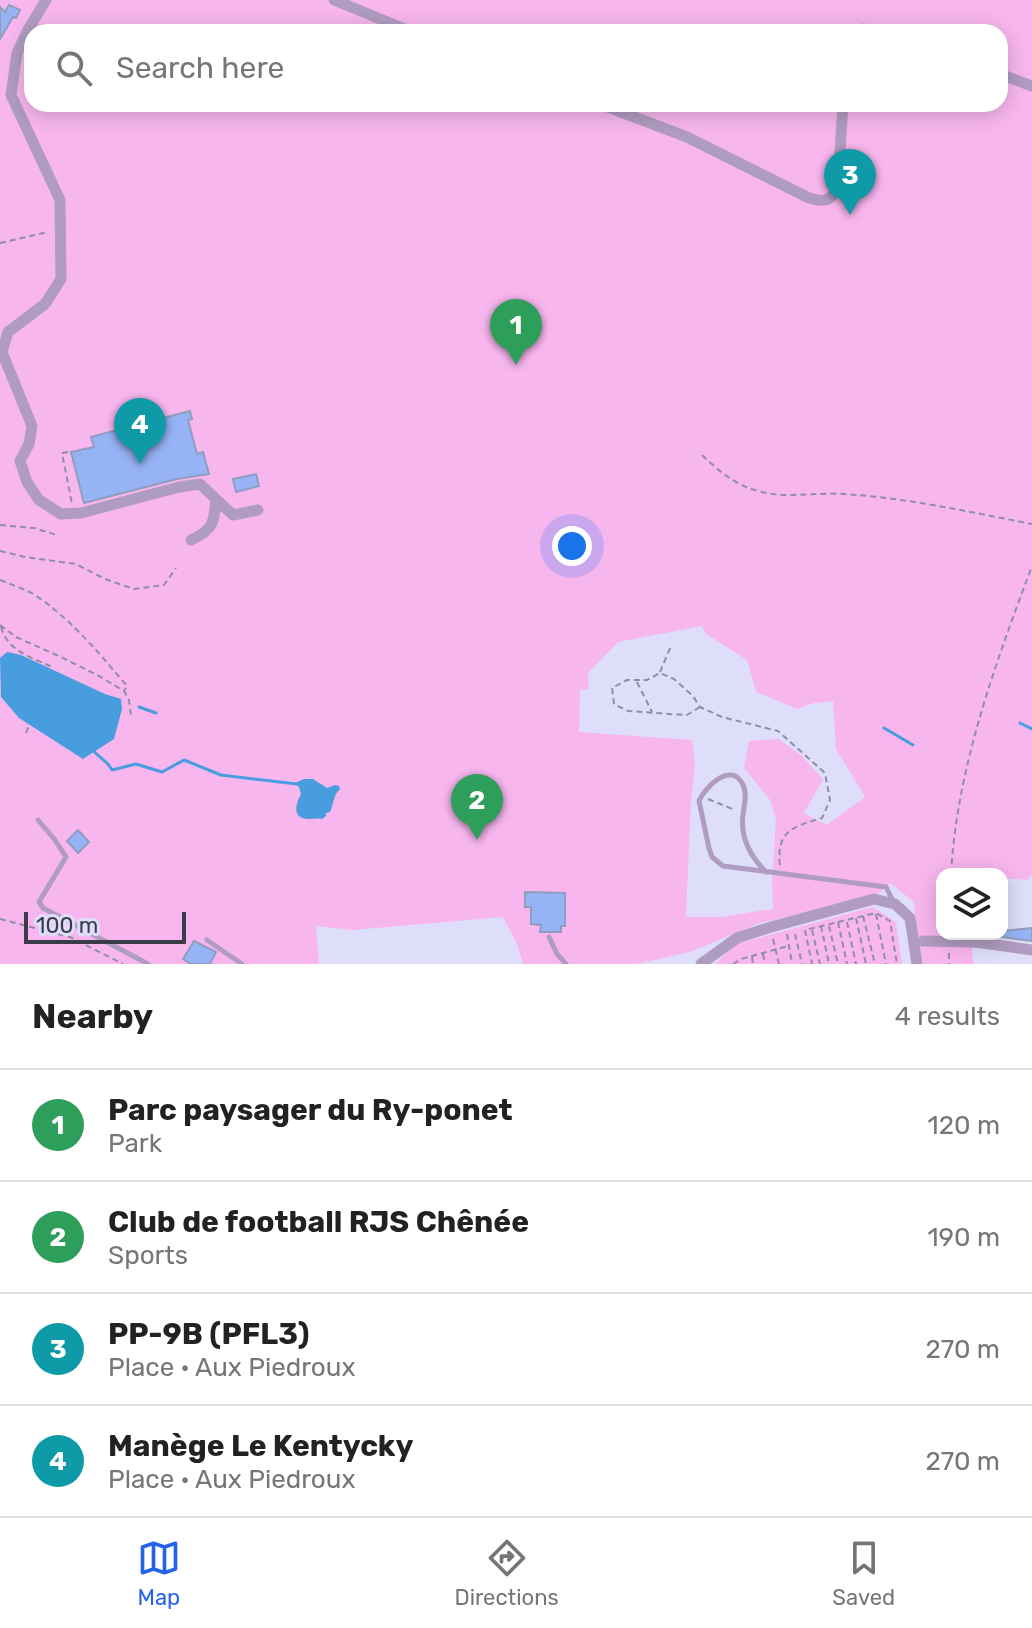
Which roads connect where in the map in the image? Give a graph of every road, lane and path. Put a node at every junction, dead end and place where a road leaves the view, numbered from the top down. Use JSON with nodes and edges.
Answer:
{"nodes":[{"id":1,"x":46,"y":0,"type":"edge"},
{"id":2,"x":334,"y":0,"type":"edge"},
{"id":3,"x":31,"y":24,"type":"edge"},
{"id":4,"x":392,"y":24,"type":"edge"},
{"id":5,"x":24,"y":38,"type":"edge"},
{"id":6,"x":1008,"y":77,"type":"edge"},
{"id":7,"x":1032,"y":86,"type":"edge"},
{"id":8,"x":621,"y":112,"type":"edge"},
{"id":9,"x":843,"y":112,"type":"edge"},
{"id":10,"x":61,"y":229,"type":"junction"},
{"id":11,"x":0,"y":243,"type":"edge"},
{"id":12,"x":68,"y":452,"type":"dead end"},
{"id":13,"x":702,"y":455,"type":"dead end"},
{"id":14,"x":216,"y":500,"type":"junction"},
{"id":15,"x":258,"y":510,"type":"dead end"},
{"id":16,"x":72,"y":513,"type":"junction"},
{"id":17,"x":1032,"y":524,"type":"edge"},
{"id":18,"x":0,"y":525,"type":"edge"},
{"id":19,"x":57,"y":535,"type":"dead end"},
{"id":20,"x":191,"y":540,"type":"dead end"},
{"id":21,"x":0,"y":551,"type":"edge"},
{"id":22,"x":1032,"y":566,"type":"edge"},
{"id":23,"x":176,"y":568,"type":"dead end"},
{"id":24,"x":0,"y":580,"type":"edge"},
{"id":25,"x":0,"y":626,"type":"edge"},
{"id":26,"x":671,"y":646,"type":"dead end"},
{"id":27,"x":49,"y":668,"type":"dead end"},
{"id":28,"x":660,"y":673,"type":"junction"},
{"id":29,"x":637,"y":680,"type":"junction"},
{"id":30,"x":124,"y":691,"type":"junction"},
{"id":31,"x":700,"y":707,"type":"junction"},
{"id":32,"x":653,"y":713,"type":"junction"},
{"id":33,"x":131,"y":716,"type":"dead end"},
{"id":34,"x":29,"y":725,"type":"dead end"},
{"id":35,"x":26,"y":733,"type":"dead end"},
{"id":36,"x":706,"y":801,"type":"dead end"},
{"id":37,"x":743,"y":814,"type":"junction"},
{"id":38,"x":38,"y":820,"type":"dead end"},
{"id":39,"x":951,"y":868,"type":"edge"},
{"id":40,"x":766,"y":872,"type":"junction"},
{"id":41,"x":782,"y":875,"type":"junction"},
{"id":42,"x":895,"y":904,"type":"junction"},
{"id":43,"x":876,"y":913,"type":"junction"},
{"id":44,"x":863,"y":916,"type":"junction"},
{"id":45,"x":856,"y":918,"type":"junction"},
{"id":46,"x":0,"y":919,"type":"edge"},
{"id":47,"x":847,"y":920,"type":"junction"},
{"id":48,"x":838,"y":922,"type":"junction"},
{"id":49,"x":829,"y":924,"type":"junction"},
{"id":50,"x":821,"y":926,"type":"junction"},
{"id":51,"x":771,"y":927,"type":"junction"},
{"id":52,"x":812,"y":928,"type":"junction"},
{"id":53,"x":549,"y":937,"type":"dead end"},
{"id":54,"x":207,"y":940,"type":"dead end"},
{"id":55,"x":919,"y":942,"type":"junction"},
{"id":56,"x":788,"y":946,"type":"junction"},
{"id":57,"x":775,"y":949,"type":"junction"},
{"id":58,"x":1032,"y":950,"type":"edge"},
{"id":59,"x":762,"y":953,"type":"junction"},
{"id":60,"x":752,"y":956,"type":"junction"},
{"id":61,"x":741,"y":959,"type":"junction"},
{"id":62,"x":123,"y":964,"type":"edge"},
{"id":63,"x":148,"y":964,"type":"edge"},
{"id":64,"x":242,"y":964,"type":"edge"},
{"id":65,"x":566,"y":964,"type":"edge"},
{"id":66,"x":701,"y":964,"type":"edge"},
{"id":67,"x":733,"y":964,"type":"edge"},
{"id":68,"x":742,"y":964,"type":"edge"},
{"id":69,"x":753,"y":964,"type":"edge"},
{"id":70,"x":765,"y":964,"type":"edge"},
{"id":71,"x":779,"y":964,"type":"edge"},
{"id":72,"x":792,"y":964,"type":"edge"},
{"id":73,"x":802,"y":964,"type":"edge"},
{"id":74,"x":812,"y":964,"type":"edge"},
{"id":75,"x":820,"y":964,"type":"edge"},
{"id":76,"x":829,"y":964,"type":"edge"},
{"id":77,"x":838,"y":964,"type":"edge"},
{"id":78,"x":847,"y":964,"type":"edge"},
{"id":79,"x":856,"y":964,"type":"edge"},
{"id":80,"x":866,"y":964,"type":"edge"},
{"id":81,"x":875,"y":964,"type":"edge"},
{"id":82,"x":886,"y":964,"type":"edge"},
{"id":83,"x":897,"y":964,"type":"edge"},
{"id":84,"x":917,"y":964,"type":"edge"}],
"edges":[{"from":1,"to":3,"type":"street"},
{"from":2,"to":4,"type":"street"},
{"from":5,"to":10,"type":"street"},
{"from":6,"to":7,"type":"street"},
{"from":8,"to":9,"type":"street"},
{"from":10,"to":11,"type":"path"},
{"from":10,"to":16,"type":"street"},
{"from":12,"to":16,"type":"path"},
{"from":13,"to":17,"type":"path"},
{"from":14,"to":15,"type":"street"},
{"from":14,"to":16,"type":"street"},
{"from":14,"to":20,"type":"street"},
{"from":18,"to":19,"type":"path"},
{"from":21,"to":23,"type":"path"},
{"from":22,"to":39,"type":"path"},
{"from":24,"to":30,"type":"path"},
{"from":25,"to":27,"type":"path"},
{"from":25,"to":30,"type":"path"},
{"from":26,"to":28,"type":"path"},
{"from":28,"to":29,"type":"path"},
{"from":28,"to":31,"type":"path"},
{"from":29,"to":32,"type":"path"},
{"from":29,"to":32,"type":"path"},
{"from":30,"to":33,"type":"path"},
{"from":31,"to":32,"type":"path"},
{"from":31,"to":41,"type":"path"},
{"from":34,"to":35,"type":"path"},
{"from":36,"to":37,"type":"path"},
{"from":37,"to":40,"type":"lane"},
{"from":37,"to":40,"type":"lane"},
{"from":38,"to":63,"type":"lane"},
{"from":40,"to":41,"type":"lane"},
{"from":41,"to":42,"type":"lane"},
{"from":42,"to":51,"type":"street"},
{"from":42,"to":55,"type":"street"},
{"from":43,"to":44,"type":"path"},
{"from":43,"to":82,"type":"path"},
{"from":43,"to":83,"type":"path"},
{"from":44,"to":45,"type":"path"},
{"from":44,"to":81,"type":"path"},
{"from":45,"to":47,"type":"path"},
{"from":45,"to":80,"type":"path"},
{"from":46,"to":62,"type":"path"},
{"from":47,"to":48,"type":"path"},
{"from":47,"to":79,"type":"path"},
{"from":48,"to":49,"type":"path"},
{"from":48,"to":78,"type":"path"},
{"from":49,"to":50,"type":"path"},
{"from":49,"to":77,"type":"path"},
{"from":50,"to":52,"type":"path"},
{"from":50,"to":76,"type":"path"},
{"from":51,"to":57,"type":"path"},
{"from":51,"to":66,"type":"street"},
{"from":52,"to":74,"type":"path"},
{"from":52,"to":75,"type":"path"},
{"from":53,"to":65,"type":"lane"},
{"from":54,"to":64,"type":"lane"},
{"from":55,"to":58,"type":"street","bridge":true},
{"from":55,"to":84,"type":"street"},
{"from":56,"to":57,"type":"path"},
{"from":56,"to":72,"type":"path"},
{"from":56,"to":73,"type":"path"},
{"from":57,"to":59,"type":"path"},
{"from":57,"to":71,"type":"path"},
{"from":59,"to":60,"type":"path"},
{"from":59,"to":70,"type":"path"},
{"from":60,"to":61,"type":"path"},
{"from":60,"to":69,"type":"path"},
{"from":61,"to":67,"type":"path"},
{"from":61,"to":68,"type":"path"}]}
